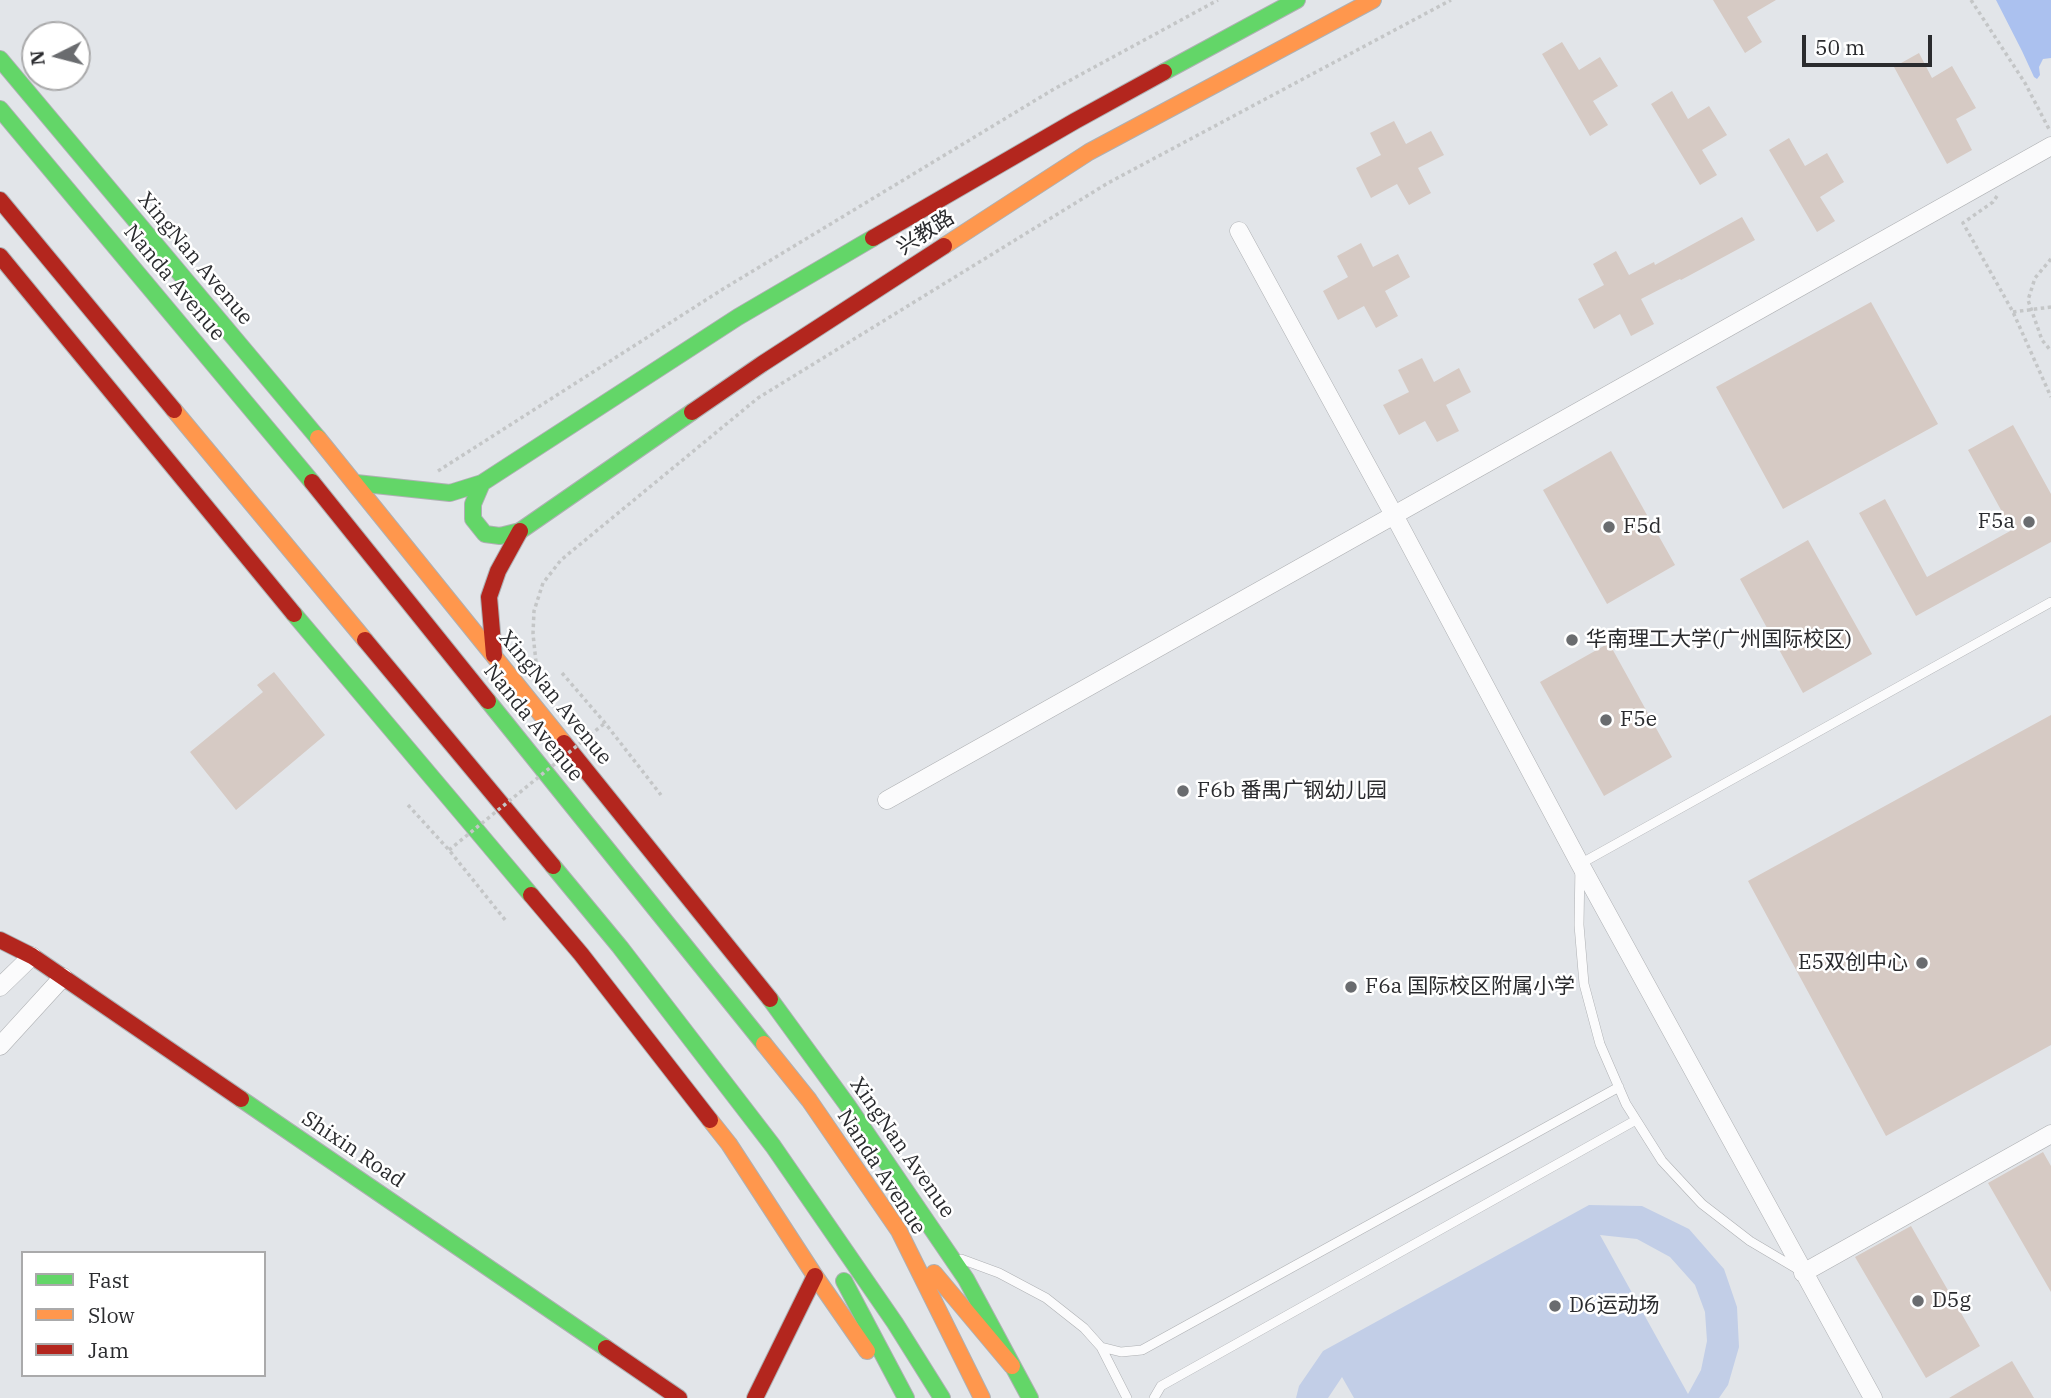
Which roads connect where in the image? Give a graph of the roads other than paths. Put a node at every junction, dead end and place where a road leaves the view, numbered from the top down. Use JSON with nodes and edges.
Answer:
{"nodes":[{"id":1,"x":1297,"y":0,"type":"edge"},
{"id":2,"x":1373,"y":0,"type":"edge"},
{"id":3,"x":0,"y":59,"type":"edge"},
{"id":4,"x":0,"y":109,"type":"edge"},
{"id":5,"x":2051,"y":146,"type":"edge"},
{"id":6,"x":0,"y":200,"type":"edge"},
{"id":7,"x":1239,"y":231,"type":"dead end"},
{"id":8,"x":0,"y":256,"type":"edge"},
{"id":9,"x":356,"y":483,"type":"junction"},
{"id":10,"x":482,"y":483,"type":"junction"},
{"id":11,"x":1394,"y":514,"type":"junction"},
{"id":12,"x":520,"y":531,"type":"junction"},
{"id":13,"x":2051,"y":602,"type":"edge"},
{"id":14,"x":494,"y":655,"type":"junction"},
{"id":15,"x":887,"y":800,"type":"dead end"},
{"id":16,"x":1580,"y":864,"type":"junction"},
{"id":17,"x":0,"y":940,"type":"edge"},
{"id":18,"x":32,"y":956,"type":"junction"},
{"id":19,"x":63,"y":977,"type":"junction"},
{"id":20,"x":0,"y":987,"type":"edge"},
{"id":21,"x":0,"y":1046,"type":"edge"},
{"id":22,"x":1619,"y":1087,"type":"junction"},
{"id":23,"x":1636,"y":1120,"type":"junction"},
{"id":24,"x":2051,"y":1135,"type":"edge"},
{"id":25,"x":773,"y":1146,"type":"junction"},
{"id":26,"x":899,"y":1231,"type":"junction"},
{"id":27,"x":949,"y":1255,"type":"junction"},
{"id":28,"x":1803,"y":1273,"type":"junction"},
{"id":29,"x":814,"y":1276,"type":"junction"},
{"id":30,"x":1101,"y":1347,"type":"junction"},
{"id":31,"x":1012,"y":1366,"type":"junction"},
{"id":32,"x":679,"y":1398,"type":"edge"},
{"id":33,"x":755,"y":1398,"type":"edge"},
{"id":34,"x":897,"y":1398,"type":"edge"},
{"id":35,"x":906,"y":1398,"type":"edge"},
{"id":36,"x":942,"y":1398,"type":"edge"},
{"id":37,"x":982,"y":1398,"type":"edge"},
{"id":38,"x":1030,"y":1398,"type":"edge"},
{"id":39,"x":1127,"y":1398,"type":"edge"},
{"id":40,"x":1154,"y":1398,"type":"edge"},
{"id":41,"x":1873,"y":1398,"type":"edge"}],
"edges":[{"from":1,"to":10,"type":"main road","name":"兴教路"},
{"from":2,"to":12,"type":"main road","name":"兴教路"},
{"from":3,"to":9,"type":"main road","name":"XingNan Avenue"},
{"from":4,"to":26,"type":"main road","name":"Nanda Avenue"},
{"from":5,"to":11,"type":"street"},
{"from":6,"to":25,"type":"main road"},
{"from":7,"to":11,"type":"street"},
{"from":8,"to":29,"type":"main road"},
{"from":9,"to":10,"type":"main road","name":"兴教路"},
{"from":9,"to":14,"type":"main road","name":"XingNan Avenue"},
{"from":10,"to":12,"type":"main road"},
{"from":11,"to":15,"type":"street"},
{"from":11,"to":16,"type":"street"},
{"from":12,"to":14,"type":"main road"},
{"from":13,"to":16,"type":"lane"},
{"from":14,"to":27,"type":"main road","name":"XingNan Avenue"},
{"from":16,"to":22,"type":"lane"},
{"from":16,"to":28,"type":"street"},
{"from":17,"to":18,"type":"main road","name":"Shixin Road"},
{"from":18,"to":19,"type":"main road","name":"Shixin Road"},
{"from":18,"to":20,"type":"street"},
{"from":19,"to":21,"type":"street"},
{"from":19,"to":32,"type":"main road","name":"Shixin Road"},
{"from":22,"to":23,"type":"lane"},
{"from":22,"to":30,"type":"lane"},
{"from":23,"to":28,"type":"lane"},
{"from":23,"to":40,"type":"lane"},
{"from":24,"to":28,"type":"street"},
{"from":25,"to":35,"type":"main road"},
{"from":25,"to":36,"type":"main road"},
{"from":26,"to":31,"type":"main road"},
{"from":26,"to":37,"type":"main road","name":"Nanda Avenue"},
{"from":27,"to":30,"type":"lane"},
{"from":27,"to":31,"type":"main road","name":"XingNan Avenue"},
{"from":28,"to":41,"type":"street"},
{"from":29,"to":33,"type":"main road"},
{"from":29,"to":34,"type":"main road"},
{"from":30,"to":39,"type":"lane"},
{"from":31,"to":38,"type":"main road","name":"XingNan Avenue"}]}
